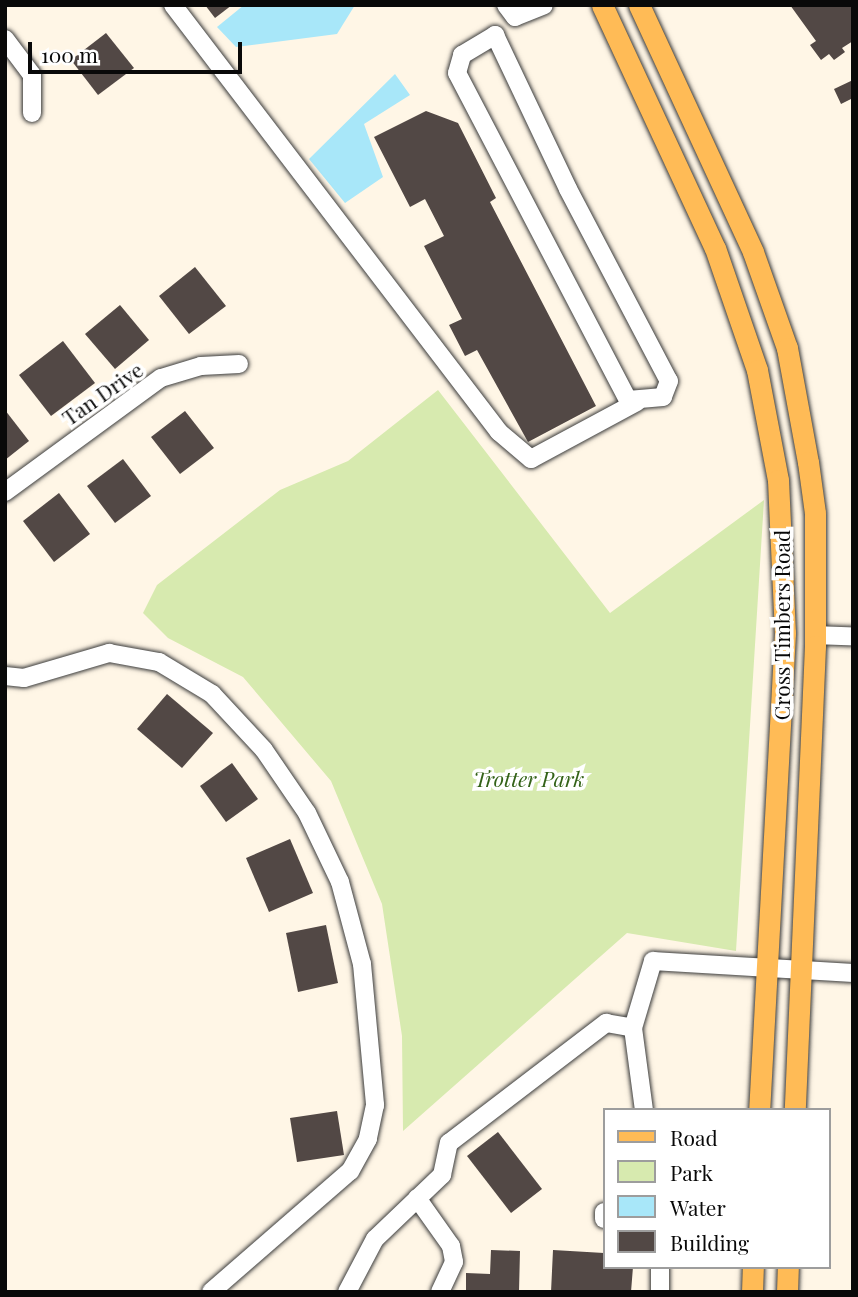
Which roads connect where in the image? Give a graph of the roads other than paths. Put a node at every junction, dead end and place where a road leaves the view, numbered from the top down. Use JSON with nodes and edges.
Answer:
{"nodes":[{"id":1,"x":173,"y":5,"type":"edge"},
{"id":2,"x":544,"y":5,"type":"edge"},
{"id":3,"x":602,"y":5,"type":"edge"},
{"id":4,"x":639,"y":5,"type":"edge"},
{"id":5,"x":511,"y":11,"type":"edge"},
{"id":6,"x":495,"y":35,"type":"junction"},
{"id":7,"x":5,"y":39,"type":"edge"},
{"id":8,"x":33,"y":113,"type":"dead end"},
{"id":9,"x":239,"y":363,"type":"dead end"},
{"id":10,"x":638,"y":402,"type":"junction"},
{"id":11,"x":5,"y":492,"type":"edge"},
{"id":12,"x":815,"y":635,"type":"junction"},
{"id":13,"x":853,"y":636,"type":"edge"},
{"id":14,"x":5,"y":676,"type":"edge"},
{"id":15,"x":767,"y":969,"type":"junction"},
{"id":16,"x":802,"y":972,"type":"junction"},
{"id":17,"x":853,"y":974,"type":"edge"},
{"id":18,"x":633,"y":1028,"type":"junction"},
{"id":19,"x":645,"y":1108,"type":"edge"},
{"id":20,"x":759,"y":1108,"type":"edge"},
{"id":21,"x":795,"y":1108,"type":"edge"},
{"id":22,"x":416,"y":1198,"type":"junction"},
{"id":23,"x":660,"y":1269,"type":"edge"},
{"id":24,"x":752,"y":1269,"type":"edge"},
{"id":25,"x":788,"y":1269,"type":"edge"},
{"id":26,"x":211,"y":1292,"type":"edge"},
{"id":27,"x":347,"y":1292,"type":"edge"},
{"id":28,"x":440,"y":1292,"type":"edge"},
{"id":29,"x":660,"y":1292,"type":"edge"},
{"id":30,"x":752,"y":1292,"type":"edge"},
{"id":31,"x":787,"y":1292,"type":"edge"}],
"edges":[{"from":1,"to":10,"type":"street"},
{"from":2,"to":5,"type":"street"},
{"from":3,"to":15,"type":"main road","name":"Cross Timbers Road"},
{"from":4,"to":12,"type":"main road","name":"Cross Timbers Road"},
{"from":5,"to":6,"type":"street"},
{"from":6,"to":10,"type":"street"},
{"from":6,"to":10,"type":"street"},
{"from":7,"to":8,"type":"street"},
{"from":9,"to":11,"type":"street","name":"Tan Drive"},
{"from":12,"to":13,"type":"street"},
{"from":12,"to":16,"type":"main road","name":"Cross Timbers Road"},
{"from":14,"to":26,"type":"street"},
{"from":15,"to":16,"type":"street"},
{"from":15,"to":18,"type":"street"},
{"from":15,"to":20,"type":"main road","name":"Cross Timbers Road"},
{"from":16,"to":17,"type":"street"},
{"from":16,"to":21,"type":"main road","name":"Cross Timbers Road"},
{"from":18,"to":19,"type":"street"},
{"from":18,"to":22,"type":"street"},
{"from":22,"to":27,"type":"street"},
{"from":22,"to":28,"type":"street"},
{"from":23,"to":29,"type":"street"},
{"from":24,"to":30,"type":"main road"},
{"from":25,"to":31,"type":"main road"}]}
